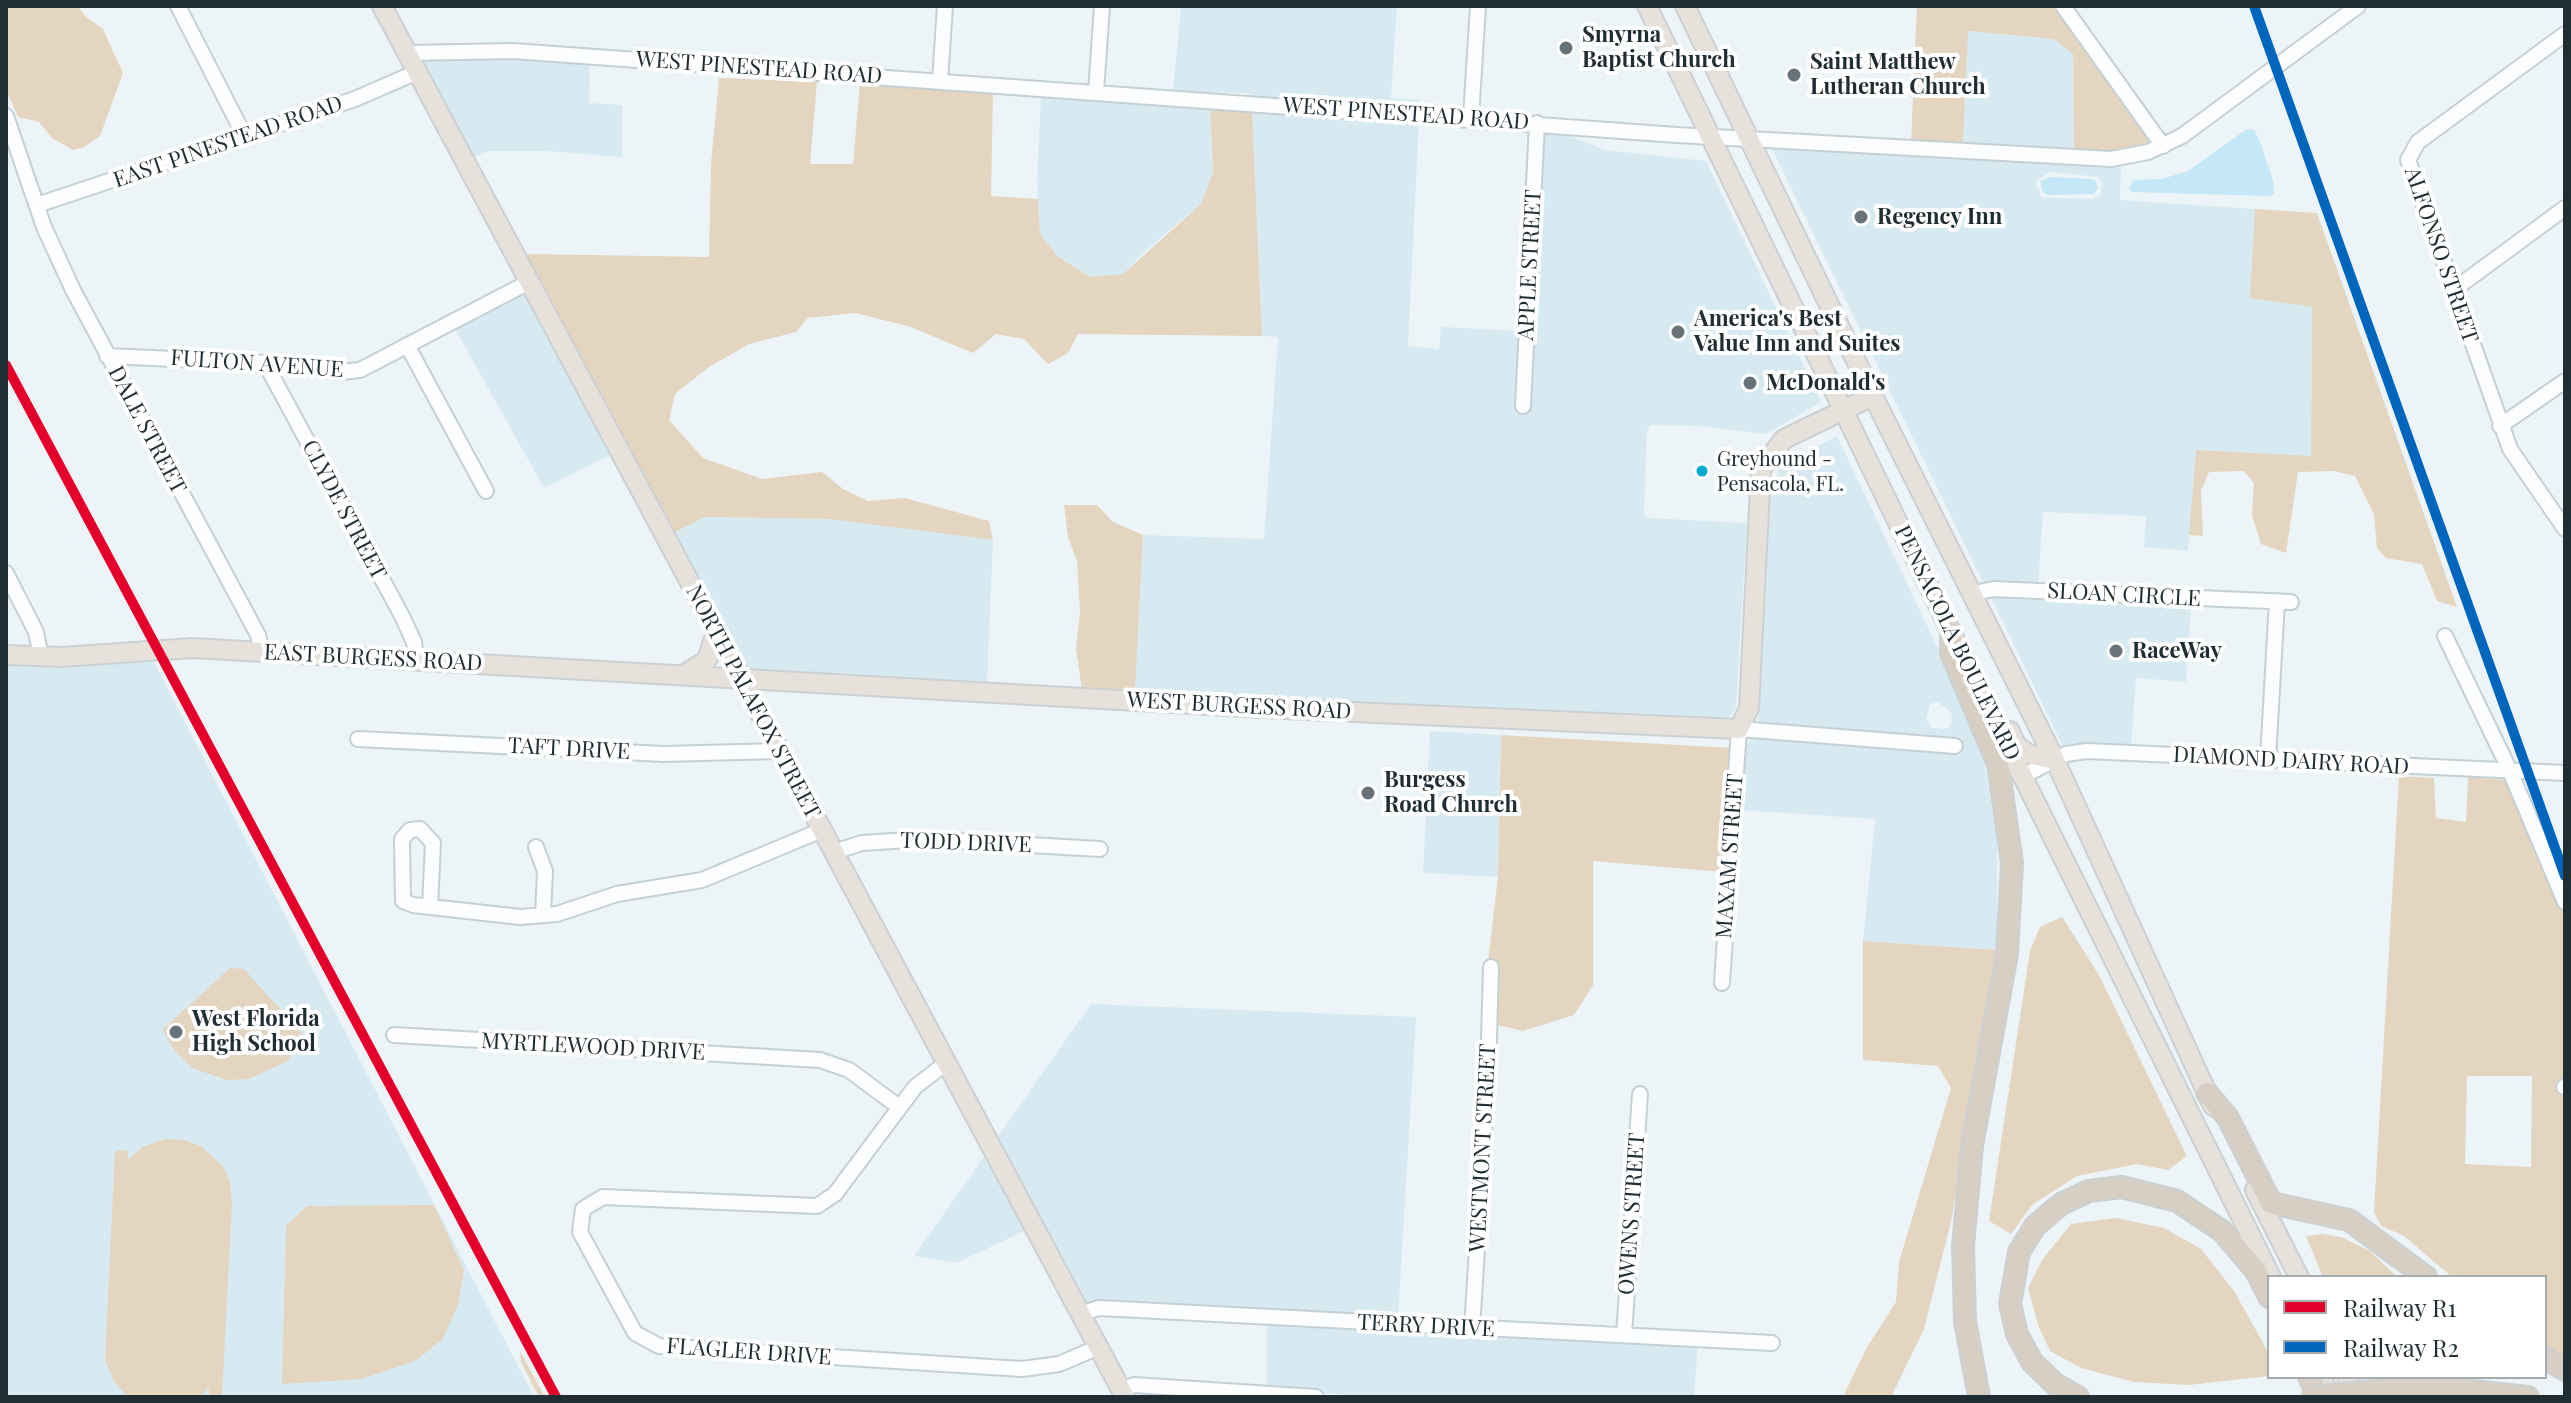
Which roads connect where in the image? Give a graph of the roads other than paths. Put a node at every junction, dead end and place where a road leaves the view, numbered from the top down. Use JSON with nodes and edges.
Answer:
{"nodes":[{"id":1,"x":178,"y":6,"type":"edge"},
{"id":2,"x":382,"y":6,"type":"edge"},
{"id":3,"x":945,"y":6,"type":"edge"},
{"id":4,"x":1102,"y":6,"type":"edge"},
{"id":5,"x":1478,"y":6,"type":"edge"},
{"id":6,"x":1647,"y":6,"type":"edge"},
{"id":7,"x":1685,"y":6,"type":"edge"},
{"id":8,"x":2063,"y":6,"type":"edge"},
{"id":9,"x":2358,"y":6,"type":"edge"},
{"id":10,"x":2565,"y":34,"type":"edge"},
{"id":11,"x":407,"y":53,"type":"junction"},
{"id":12,"x":417,"y":72,"type":"junction"},
{"id":13,"x":940,"y":81,"type":"junction"},
{"id":14,"x":1096,"y":92,"type":"junction"},
{"id":15,"x":6,"y":116,"type":"edge"},
{"id":16,"x":1471,"y":117,"type":"junction"},
{"id":17,"x":1537,"y":123,"type":"junction"},
{"id":18,"x":245,"y":137,"type":"junction"},
{"id":19,"x":1709,"y":137,"type":"junction"},
{"id":20,"x":1748,"y":138,"type":"junction"},
{"id":21,"x":2163,"y":146,"type":"junction"},
{"id":22,"x":37,"y":205,"type":"junction"},
{"id":23,"x":2565,"y":208,"type":"edge"},
{"id":24,"x":529,"y":282,"type":"junction"},
{"id":25,"x":2452,"y":291,"type":"junction"},
{"id":26,"x":407,"y":345,"type":"junction"},
{"id":27,"x":107,"y":356,"type":"junction"},
{"id":28,"x":265,"y":363,"type":"junction"},
{"id":29,"x":2565,"y":381,"type":"edge"},
{"id":30,"x":1873,"y":396,"type":"junction"},
{"id":31,"x":1523,"y":406,"type":"dead end"},
{"id":32,"x":1843,"y":411,"type":"junction"},
{"id":33,"x":2500,"y":426,"type":"junction"},
{"id":34,"x":486,"y":491,"type":"dead end"},
{"id":35,"x":2565,"y":529,"type":"edge"},
{"id":36,"x":6,"y":573,"type":"edge"},
{"id":37,"x":1971,"y":594,"type":"junction"},
{"id":38,"x":1983,"y":619,"type":"junction"},
{"id":39,"x":1955,"y":631,"type":"junction"},
{"id":40,"x":716,"y":632,"type":"junction"},
{"id":41,"x":2445,"y":636,"type":"dead end"},
{"id":42,"x":262,"y":652,"type":"junction"},
{"id":43,"x":6,"y":655,"type":"edge"},
{"id":44,"x":41,"y":657,"type":"junction"},
{"id":45,"x":416,"y":660,"type":"junction"},
{"id":46,"x":685,"y":674,"type":"junction"},
{"id":47,"x":740,"y":677,"type":"junction"},
{"id":48,"x":1739,"y":729,"type":"junction"},
{"id":49,"x":358,"y":739,"type":"dead end"},
{"id":50,"x":1955,"y":746,"type":"dead end"},
{"id":51,"x":780,"y":751,"type":"junction"},
{"id":52,"x":2268,"y":759,"type":"junction"},
{"id":53,"x":2055,"y":760,"type":"junction"},
{"id":54,"x":2510,"y":771,"type":"junction"},
{"id":55,"x":2565,"y":773,"type":"edge"},
{"id":56,"x":2023,"y":776,"type":"junction"},
{"id":57,"x":822,"y":830,"type":"junction"},
{"id":58,"x":536,"y":847,"type":"dead end"},
{"id":59,"x":1100,"y":849,"type":"dead end"},
{"id":60,"x":834,"y":852,"type":"junction"},
{"id":61,"x":2565,"y":902,"type":"edge"},
{"id":62,"x":430,"y":907,"type":"junction"},
{"id":63,"x":543,"y":915,"type":"junction"},
{"id":64,"x":1491,"y":967,"type":"dead end"},
{"id":65,"x":1722,"y":983,"type":"dead end"},
{"id":66,"x":394,"y":1035,"type":"dead end"},
{"id":67,"x":946,"y":1063,"type":"junction"},
{"id":68,"x":2207,"y":1093,"type":"junction"},
{"id":69,"x":1640,"y":1094,"type":"dead end"},
{"id":70,"x":899,"y":1107,"type":"junction"},
{"id":71,"x":2270,"y":1275,"type":"edge"},
{"id":72,"x":2298,"y":1275,"type":"edge"},
{"id":73,"x":2423,"y":1275,"type":"edge"},
{"id":74,"x":2267,"y":1293,"type":"edge"},
{"id":75,"x":1081,"y":1314,"type":"junction"},
{"id":76,"x":1472,"y":1328,"type":"junction"},
{"id":77,"x":1624,"y":1335,"type":"junction"},
{"id":78,"x":1772,"y":1343,"type":"dead end"},
{"id":79,"x":1099,"y":1347,"type":"junction"},
{"id":80,"x":2547,"y":1359,"type":"edge"},
{"id":81,"x":2565,"y":1370,"type":"edge"},
{"id":82,"x":2310,"y":1379,"type":"edge"},
{"id":83,"x":2322,"y":1379,"type":"edge"},
{"id":84,"x":2348,"y":1379,"type":"edge"},
{"id":85,"x":2393,"y":1389,"type":"junction"},
{"id":86,"x":1124,"y":1394,"type":"edge"},
{"id":87,"x":1316,"y":1397,"type":"edge"},
{"id":88,"x":1979,"y":1397,"type":"edge"},
{"id":89,"x":2078,"y":1397,"type":"edge"},
{"id":90,"x":2310,"y":1397,"type":"edge"},
{"id":91,"x":2319,"y":1397,"type":"edge"},
{"id":92,"x":2331,"y":1397,"type":"edge"},
{"id":93,"x":2357,"y":1397,"type":"edge"},
{"id":94,"x":2442,"y":1397,"type":"edge"},
{"id":95,"x":2528,"y":1397,"type":"edge"}],
"edges":[{"from":1,"to":18,"type":"street"},
{"from":2,"to":11,"type":"main road","name":"NORTH PALAFOX STREET"},
{"from":3,"to":13,"type":"street"},
{"from":4,"to":14,"type":"street"},
{"from":5,"to":16,"type":"street"},
{"from":6,"to":19,"type":"main road","name":"PENSACOLA BOULEVARD"},
{"from":7,"to":20,"type":"main road","name":"PENSACOLA BOULEVARD"},
{"from":8,"to":21,"type":"street"},
{"from":9,"to":21,"type":"street","name":"WEST PINESTEAD ROAD"},
{"from":10,"to":25,"type":"street","name":"ALFONSO STREET"},
{"from":11,"to":12,"type":"main road","name":"NORTH PALAFOX STREET"},
{"from":11,"to":13,"type":"street","name":"WEST PINESTEAD ROAD"},
{"from":12,"to":18,"type":"street","name":"EAST PINESTEAD ROAD"},
{"from":12,"to":24,"type":"main road","name":"NORTH PALAFOX STREET"},
{"from":13,"to":14,"type":"street","name":"WEST PINESTEAD ROAD"},
{"from":14,"to":16,"type":"street","name":"WEST PINESTEAD ROAD"},
{"from":15,"to":22,"type":"street","name":"DALE STREET"},
{"from":16,"to":17,"type":"street","name":"WEST PINESTEAD ROAD"},
{"from":17,"to":19,"type":"street","name":"WEST PINESTEAD ROAD"},
{"from":17,"to":31,"type":"street","name":"APPLE STREET"},
{"from":18,"to":22,"type":"street","name":"EAST PINESTEAD ROAD"},
{"from":19,"to":20,"type":"street","name":"WEST PINESTEAD ROAD"},
{"from":19,"to":32,"type":"main road","name":"PENSACOLA BOULEVARD"},
{"from":20,"to":21,"type":"street","name":"WEST PINESTEAD ROAD"},
{"from":20,"to":30,"type":"main road","name":"PENSACOLA BOULEVARD"},
{"from":22,"to":27,"type":"street","name":"DALE STREET"},
{"from":23,"to":25,"type":"street"},
{"from":24,"to":26,"type":"street","name":"FULTON AVENUE"},
{"from":24,"to":40,"type":"main road","name":"NORTH PALAFOX STREET"},
{"from":25,"to":33,"type":"street","name":"ALFONSO STREET"},
{"from":26,"to":28,"type":"street","name":"FULTON AVENUE"},
{"from":26,"to":34,"type":"street"},
{"from":27,"to":28,"type":"street","name":"FULTON AVENUE"},
{"from":27,"to":42,"type":"street","name":"DALE STREET"},
{"from":28,"to":45,"type":"street","name":"CLYDE STREET"},
{"from":29,"to":33,"type":"street"},
{"from":30,"to":32,"type":"main road"},
{"from":30,"to":37,"type":"main road","name":"PENSACOLA BOULEVARD"},
{"from":32,"to":39,"type":"main road","name":"PENSACOLA BOULEVARD"},
{"from":32,"to":48,"type":"main road"},
{"from":33,"to":35,"type":"street","name":"ALFONSO STREET"},
{"from":36,"to":44,"type":"street"},
{"from":37,"to":38,"type":"main road","name":"PENSACOLA BOULEVARD"},
{"from":37,"to":52,"type":"street","name":"SLOAN CIRCLE"},
{"from":38,"to":39,"type":"main road"},
{"from":38,"to":53,"type":"main road","name":"PENSACOLA BOULEVARD"},
{"from":39,"to":53,"type":"main road"},
{"from":39,"to":56,"type":"main road","name":"PENSACOLA BOULEVARD"},
{"from":39,"to":88,"type":"highway"},
{"from":40,"to":46,"type":"main road"},
{"from":40,"to":47,"type":"main road","name":"NORTH PALAFOX STREET"},
{"from":41,"to":54,"type":"street"},
{"from":42,"to":44,"type":"main road","name":"EAST BURGESS ROAD"},
{"from":42,"to":45,"type":"main road","name":"EAST BURGESS ROAD"},
{"from":43,"to":44,"type":"main road","name":"EAST BURGESS ROAD"},
{"from":45,"to":46,"type":"main road","name":"EAST BURGESS ROAD"},
{"from":46,"to":47,"type":"main road","name":"EAST BURGESS ROAD"},
{"from":47,"to":48,"type":"main road","name":"WEST BURGESS ROAD"},
{"from":47,"to":51,"type":"main road","name":"NORTH PALAFOX STREET"},
{"from":48,"to":50,"type":"street","name":"WEST BURGESS ROAD"},
{"from":48,"to":65,"type":"street","name":"MAXAM STREET"},
{"from":49,"to":51,"type":"street","name":"TAFT DRIVE"},
{"from":51,"to":57,"type":"main road","name":"NORTH PALAFOX STREET"},
{"from":52,"to":53,"type":"street","name":"DIAMOND DAIRY ROAD"},
{"from":52,"to":54,"type":"street","name":"DIAMOND DAIRY ROAD"},
{"from":53,"to":56,"type":"street","name":"DIAMOND DAIRY ROAD"},
{"from":53,"to":68,"type":"main road","name":"PENSACOLA BOULEVARD"},
{"from":54,"to":55,"type":"street","name":"DIAMOND DAIRY ROAD"},
{"from":54,"to":61,"type":"street"},
{"from":56,"to":71,"type":"main road","name":"PENSACOLA BOULEVARD"},
{"from":57,"to":60,"type":"main road","name":"NORTH PALAFOX STREET"},
{"from":57,"to":63,"type":"street"},
{"from":58,"to":63,"type":"street"},
{"from":59,"to":60,"type":"street","name":"TODD DRIVE"},
{"from":60,"to":67,"type":"main road","name":"NORTH PALAFOX STREET"},
{"from":62,"to":62,"type":"street"},
{"from":62,"to":63,"type":"street"},
{"from":64,"to":76,"type":"street","name":"WESTMONT STREET"},
{"from":66,"to":70,"type":"street","name":"MYRTLEWOOD DRIVE"},
{"from":67,"to":70,"type":"street","name":"FLAGLER DRIVE"},
{"from":67,"to":75,"type":"main road","name":"NORTH PALAFOX STREET"},
{"from":68,"to":72,"type":"main road","name":"PENSACOLA BOULEVARD"},
{"from":68,"to":73,"type":"highway"},
{"from":69,"to":77,"type":"street","name":"OWENS STREET"},
{"from":70,"to":79,"type":"street","name":"FLAGLER DRIVE"},
{"from":74,"to":89,"type":"highway"},
{"from":75,"to":76,"type":"street","name":"TERRY DRIVE"},
{"from":75,"to":79,"type":"main road","name":"NORTH PALAFOX STREET"},
{"from":76,"to":77,"type":"street","name":"TERRY DRIVE"},
{"from":77,"to":78,"type":"street","name":"TERRY DRIVE"},
{"from":79,"to":86,"type":"main road","name":"NORTH PALAFOX STREET"},
{"from":80,"to":81,"type":"highway"},
{"from":82,"to":91,"type":"highway"},
{"from":83,"to":92,"type":"main road"},
{"from":84,"to":93,"type":"main road"},
{"from":85,"to":90,"type":"highway","bridge":true},
{"from":85,"to":94,"type":"highway"},
{"from":85,"to":95,"type":"highway"},
{"from":86,"to":87,"type":"street"}]}
